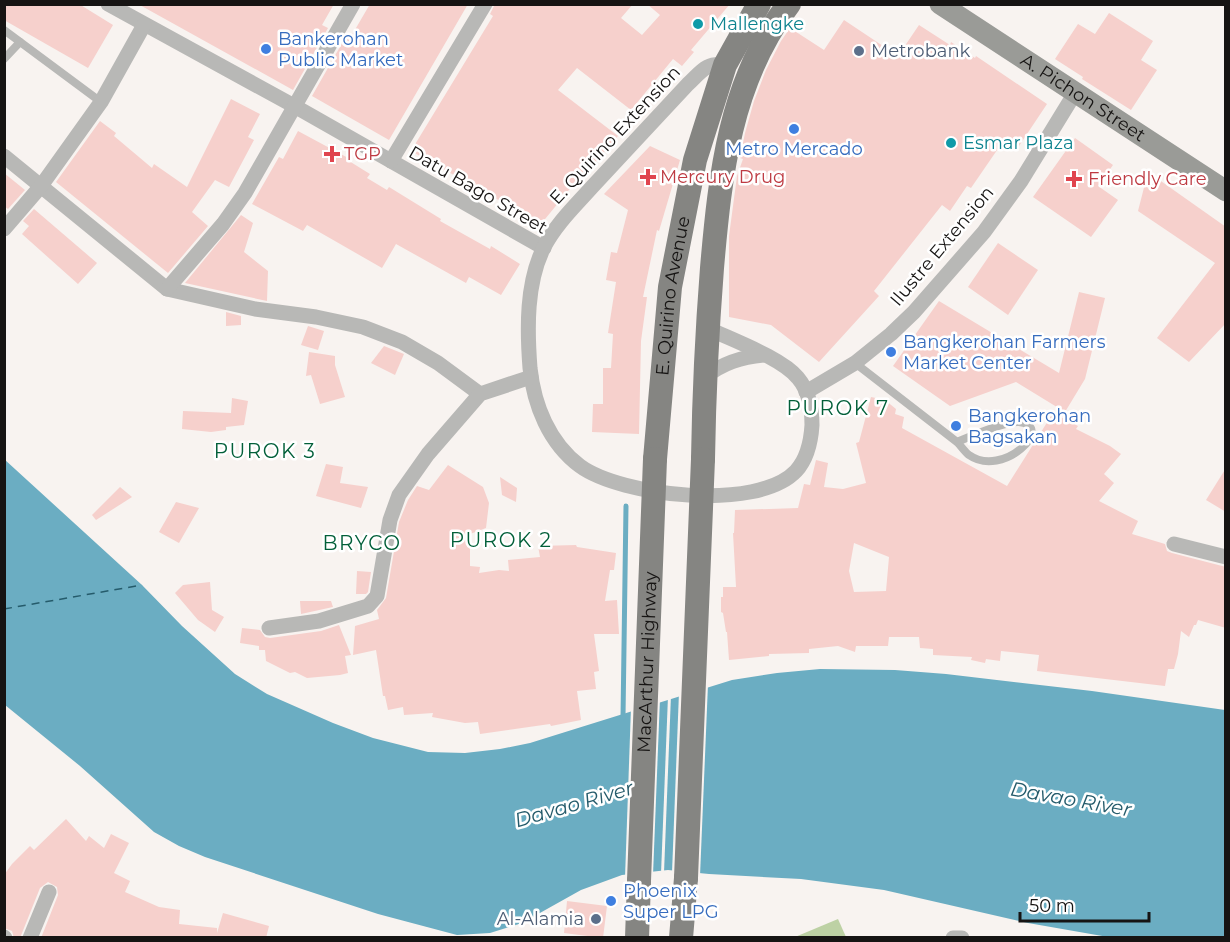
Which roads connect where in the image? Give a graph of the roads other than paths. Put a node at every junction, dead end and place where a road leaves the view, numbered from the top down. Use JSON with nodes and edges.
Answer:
{"nodes":[{"id":1,"x":108,"y":4,"type":"edge"},
{"id":2,"x":353,"y":4,"type":"edge"},
{"id":3,"x":485,"y":4,"type":"edge"},
{"id":4,"x":759,"y":4,"type":"edge"},
{"id":5,"x":789,"y":4,"type":"edge"},
{"id":6,"x":940,"y":4,"type":"edge"},
{"id":7,"x":144,"y":25,"type":"junction"},
{"id":8,"x":4,"y":30,"type":"edge"},
{"id":9,"x":20,"y":42,"type":"junction"},
{"id":10,"x":4,"y":59,"type":"edge"},
{"id":11,"x":725,"y":65,"type":"junction"},
{"id":12,"x":1075,"y":93,"type":"junction"},
{"id":13,"x":101,"y":102,"type":"junction"},
{"id":14,"x":296,"y":106,"type":"junction"},
{"id":15,"x":4,"y":156,"type":"edge"},
{"id":16,"x":391,"y":161,"type":"junction"},
{"id":17,"x":41,"y":186,"type":"junction"},
{"id":18,"x":1226,"y":191,"type":"edge"},
{"id":19,"x":4,"y":229,"type":"edge"},
{"id":20,"x":544,"y":248,"type":"junction"},
{"id":21,"x":167,"y":289,"type":"junction"},
{"id":22,"x":707,"y":328,"type":"junction"},
{"id":23,"x":764,"y":355,"type":"junction"},
{"id":24,"x":855,"y":363,"type":"junction"},
{"id":25,"x":531,"y":377,"type":"junction"},
{"id":26,"x":705,"y":377,"type":"junction"},
{"id":27,"x":806,"y":392,"type":"junction"},
{"id":28,"x":480,"y":394,"type":"junction"},
{"id":29,"x":957,"y":442,"type":"junction"},
{"id":30,"x":655,"y":459,"type":"joint"},
{"id":31,"x":1174,"y":544,"type":"dead end"},
{"id":32,"x":1226,"y":557,"type":"edge"},
{"id":33,"x":269,"y":628,"type":"dead end"},
{"id":34,"x":49,"y":892,"type":"dead end"},
{"id":35,"x":955,"y":937,"type":"edge"},
{"id":36,"x":30,"y":938,"type":"edge"},
{"id":37,"x":637,"y":938,"type":"edge"},
{"id":38,"x":681,"y":938,"type":"edge"},
{"id":39,"x":963,"y":938,"type":"edge"}],
"edges":[{"from":1,"to":7,"type":"street","name":"Datu Bago Street"},
{"from":2,"to":14,"type":"street"},
{"from":3,"to":16,"type":"street"},
{"from":4,"to":11,"type":"main road","name":"E. Quirino Avenue"},
{"from":5,"to":22,"type":"main road","name":"E. Quirino Avenue"},
{"from":6,"to":12,"type":"main road","name":"A. Pichon Street"},
{"from":7,"to":13,"type":"street"},
{"from":7,"to":14,"type":"street","name":"Datu Bago Street"},
{"from":8,"to":9,"type":"lane"},
{"from":9,"to":10,"type":"lane"},
{"from":9,"to":13,"type":"lane"},
{"from":11,"to":20,"type":"street","name":"E. Quirino Extension"},
{"from":11,"to":30,"type":"main road","name":"E. Quirino Avenue"},
{"from":12,"to":18,"type":"main road","name":"A. Pichon Street"},
{"from":12,"to":24,"type":"street","name":"Ilustre Extension"},
{"from":13,"to":17,"type":"street"},
{"from":14,"to":16,"type":"street","name":"Datu Bago Street"},
{"from":14,"to":21,"type":"street"},
{"from":15,"to":17,"type":"street"},
{"from":16,"to":20,"type":"street","name":"Datu Bago Street"},
{"from":17,"to":19,"type":"street"},
{"from":17,"to":21,"type":"street"},
{"from":20,"to":25,"type":"street","name":"Datu Bago Street"},
{"from":21,"to":28,"type":"street"},
{"from":22,"to":23,"type":"street"},
{"from":22,"to":26,"type":"main road","name":"E. Quirino Avenue"},
{"from":23,"to":26,"type":"street"},
{"from":23,"to":27,"type":"street"},
{"from":24,"to":27,"type":"street","name":"Ilustre Extension"},
{"from":24,"to":29,"type":"lane"},
{"from":25,"to":27,"type":"street","name":"Datu Bago Street"},
{"from":25,"to":28,"type":"street"},
{"from":26,"to":38,"type":"main road","name":"E. Quirino Avenue","bridge":true},
{"from":28,"to":33,"type":"street"},
{"from":29,"to":29,"type":"lane"},
{"from":30,"to":37,"type":"main road","name":"MacArthur Highway","bridge":true},
{"from":31,"to":32,"type":"street"},
{"from":34,"to":36,"type":"street"},
{"from":35,"to":39,"type":"street"}]}
